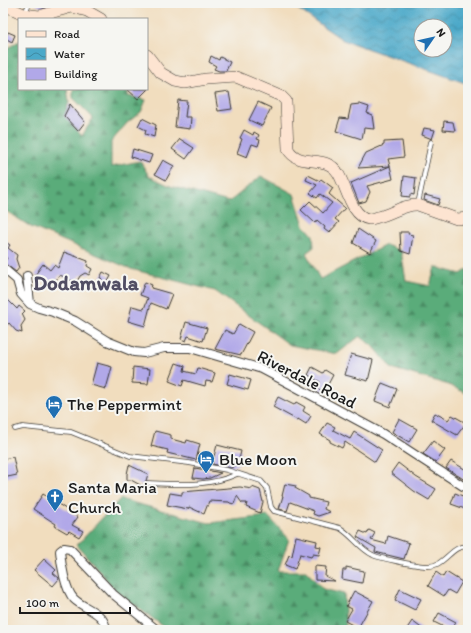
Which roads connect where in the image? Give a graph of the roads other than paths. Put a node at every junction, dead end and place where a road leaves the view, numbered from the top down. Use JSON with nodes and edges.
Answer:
{"nodes":[{"id":1,"x":30,"y":3,"type":"edge"},
{"id":2,"x":3,"y":5,"type":"edge"},
{"id":3,"x":24,"y":14,"type":"junction"},
{"id":4,"x":99,"y":18,"type":"edge"},
{"id":5,"x":148,"y":56,"type":"edge"},
{"id":6,"x":431,"y":142,"type":"dead end"},
{"id":7,"x":418,"y":205,"type":"junction"},
{"id":8,"x":468,"y":218,"type":"edge"},
{"id":9,"x":3,"y":268,"type":"edge"},
{"id":10,"x":26,"y":276,"type":"dead end"},
{"id":11,"x":30,"y":304,"type":"junction"},
{"id":12,"x":15,"y":429,"type":"dead end"},
{"id":13,"x":238,"y":474,"type":"junction"},
{"id":14,"x":148,"y":483,"type":"dead end"},
{"id":15,"x":468,"y":488,"type":"edge"},
{"id":16,"x":468,"y":547,"type":"edge"},
{"id":17,"x":106,"y":630,"type":"edge"},
{"id":18,"x":157,"y":630,"type":"edge"}],
"edges":[{"from":1,"to":3,"type":"lane"},
{"from":2,"to":3,"type":"street"},
{"from":3,"to":4,"type":"street"},
{"from":5,"to":7,"type":"street"},
{"from":6,"to":7,"type":"lane"},
{"from":7,"to":8,"type":"street"},
{"from":9,"to":11,"type":"street"},
{"from":10,"to":11,"type":"street"},
{"from":11,"to":15,"type":"street","name":"Riverdale Road"},
{"from":12,"to":13,"type":"lane"},
{"from":13,"to":14,"type":"lane"},
{"from":13,"to":16,"type":"lane"},
{"from":17,"to":18,"type":"street"}]}
